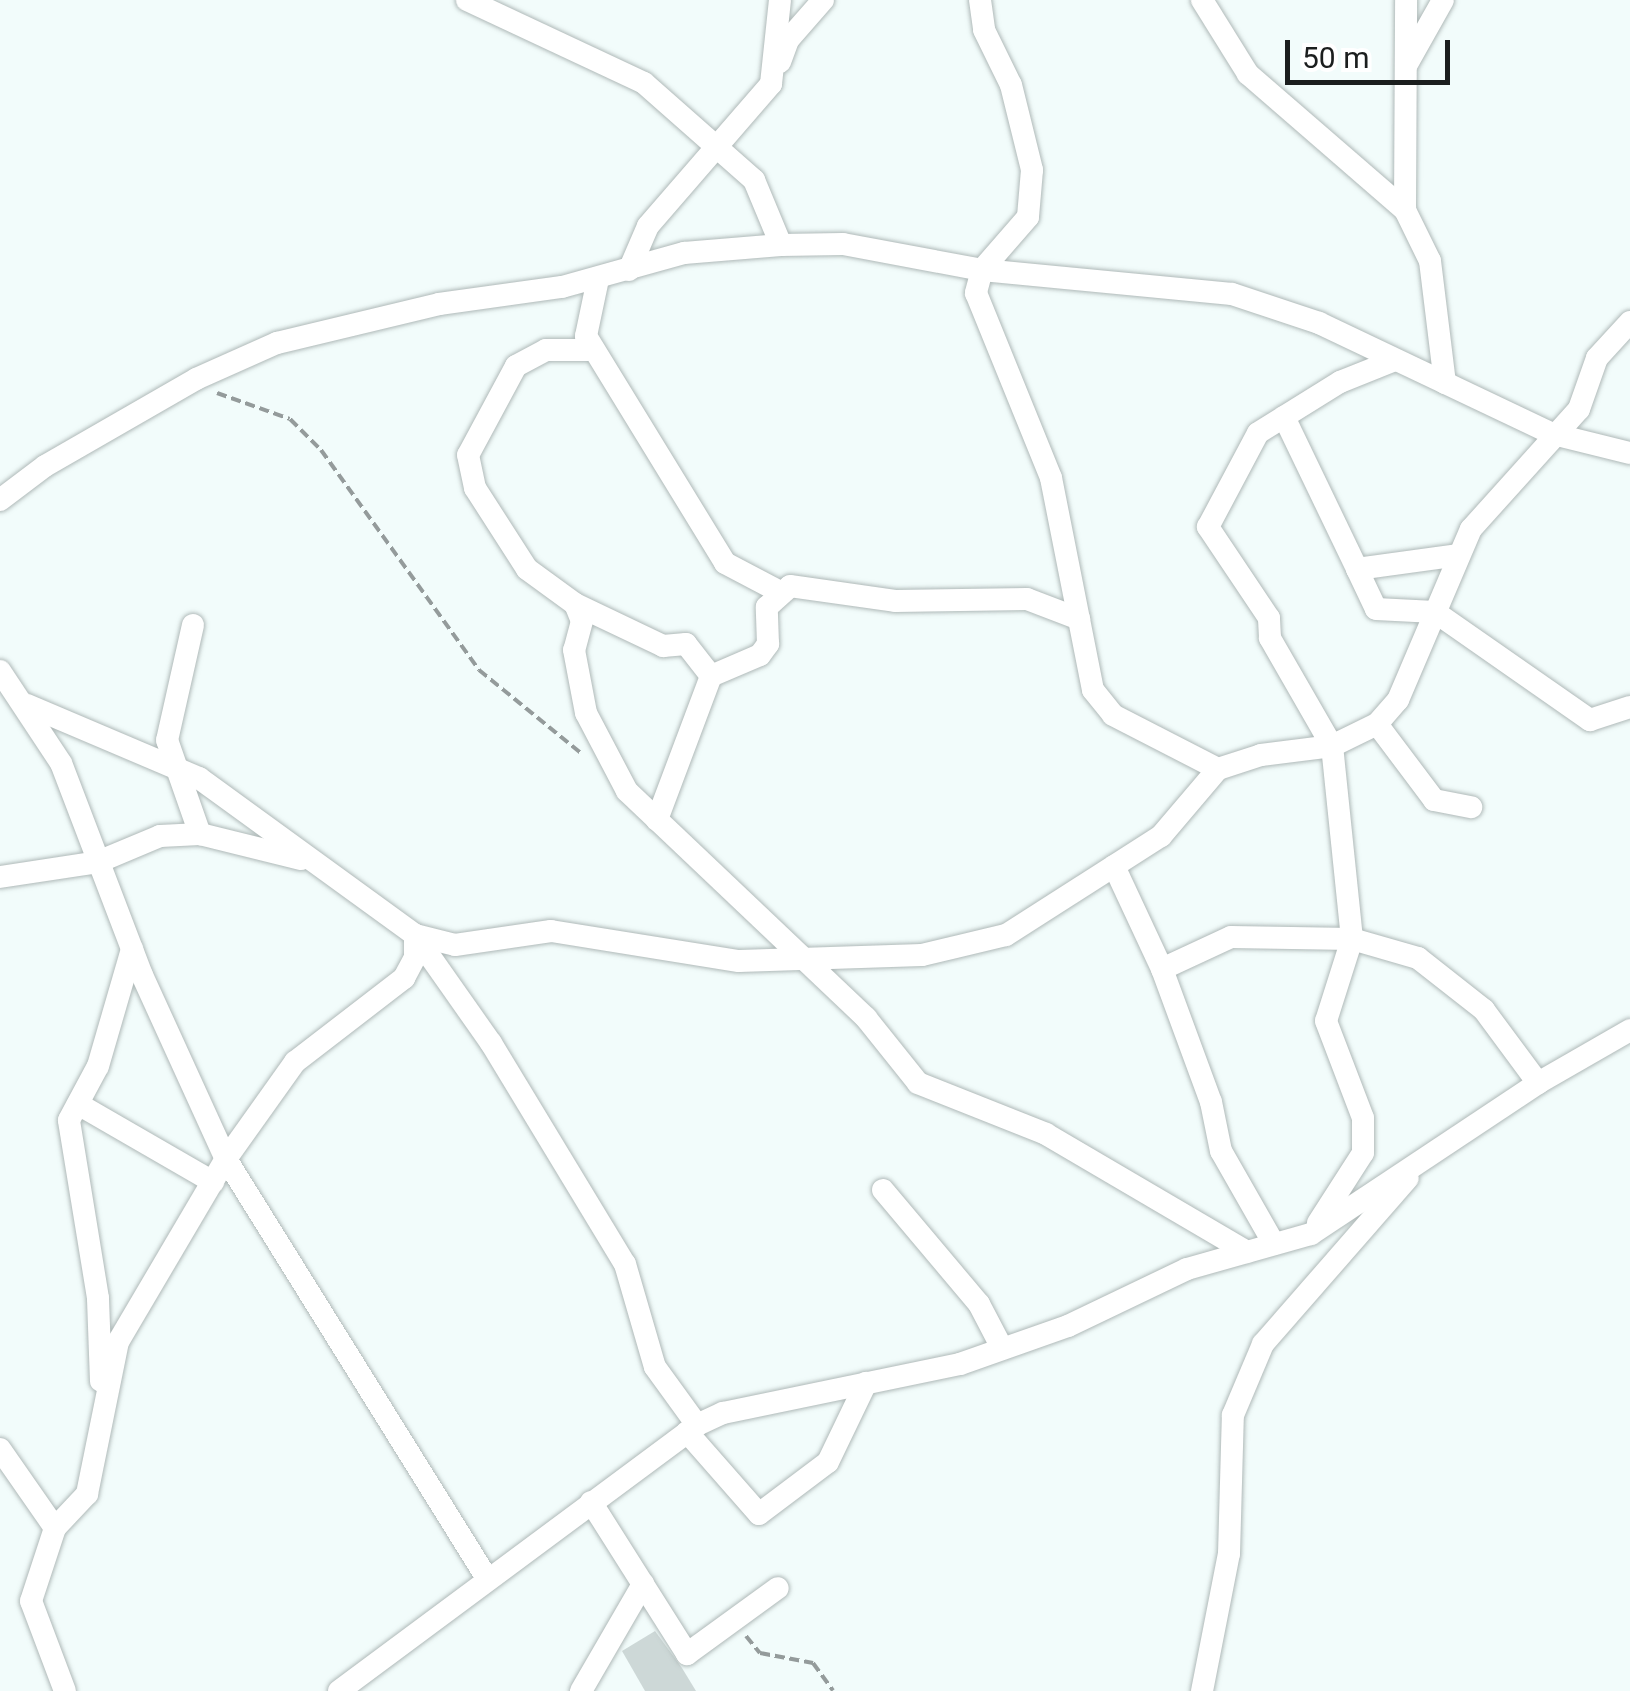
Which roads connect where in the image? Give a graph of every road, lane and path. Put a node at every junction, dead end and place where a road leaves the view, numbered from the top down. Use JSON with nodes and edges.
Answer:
{"nodes":[{"id":1,"x":467,"y":0,"type":"edge"},
{"id":2,"x":780,"y":0,"type":"edge"},
{"id":3,"x":824,"y":0,"type":"edge"},
{"id":4,"x":980,"y":0,"type":"edge"},
{"id":5,"x":1202,"y":0,"type":"edge"},
{"id":6,"x":1406,"y":0,"type":"edge"},
{"id":7,"x":1443,"y":0,"type":"edge"},
{"id":8,"x":1406,"y":68,"type":"junction"},
{"id":9,"x":771,"y":84,"type":"junction"},
{"id":10,"x":719,"y":144,"type":"junction"},
{"id":11,"x":1405,"y":210,"type":"junction"},
{"id":12,"x":782,"y":245,"type":"junction"},
{"id":13,"x":629,"y":270,"type":"junction"},
{"id":14,"x":982,"y":270,"type":"junction"},
{"id":15,"x":598,"y":279,"type":"junction"},
{"id":16,"x":1630,"y":322,"type":"edge"},
{"id":17,"x":594,"y":350,"type":"junction"},
{"id":18,"x":1395,"y":360,"type":"junction"},
{"id":19,"x":196,"y":379,"type":"junction"},
{"id":20,"x":1444,"y":383,"type":"junction"},
{"id":21,"x":1284,"y":417,"type":"junction"},
{"id":22,"x":1553,"y":434,"type":"junction"},
{"id":23,"x":1630,"y":453,"type":"edge"},
{"id":24,"x":0,"y":500,"type":"edge"},
{"id":25,"x":1459,"y":555,"type":"junction"},
{"id":26,"x":1357,"y":569,"type":"junction"},
{"id":27,"x":782,"y":593,"type":"junction"},
{"id":28,"x":574,"y":604,"type":"junction"},
{"id":29,"x":1435,"y":612,"type":"junction"},
{"id":30,"x":1079,"y":619,"type":"junction"},
{"id":31,"x":193,"y":626,"type":"dead end"},
{"id":32,"x":0,"y":670,"type":"edge"},
{"id":33,"x":711,"y":676,"type":"junction"},
{"id":34,"x":27,"y":704,"type":"junction"},
{"id":35,"x":1630,"y":706,"type":"edge"},
{"id":36,"x":1378,"y":724,"type":"junction"},
{"id":37,"x":1332,"y":746,"type":"junction"},
{"id":38,"x":583,"y":754,"type":"dead end"},
{"id":39,"x":174,"y":768,"type":"junction"},
{"id":40,"x":1218,"y":769,"type":"junction"},
{"id":41,"x":1472,"y":807,"type":"dead end"},
{"id":42,"x":657,"y":820,"type":"junction"},
{"id":43,"x":200,"y":834,"type":"junction"},
{"id":44,"x":98,"y":862,"type":"junction"},
{"id":45,"x":314,"y":862,"type":"junction"},
{"id":46,"x":1114,"y":866,"type":"junction"},
{"id":47,"x":0,"y":877,"type":"edge"},
{"id":48,"x":415,"y":935,"type":"junction"},
{"id":49,"x":1352,"y":939,"type":"junction"},
{"id":50,"x":132,"y":949,"type":"junction"},
{"id":51,"x":798,"y":959,"type":"junction"},
{"id":52,"x":1162,"y":969,"type":"junction"},
{"id":53,"x":1630,"y":1030,"type":"edge"},
{"id":54,"x":1538,"y":1083,"type":"junction"},
{"id":55,"x":78,"y":1104,"type":"junction"},
{"id":56,"x":1429,"y":1154,"type":"junction"},
{"id":57,"x":226,"y":1159,"type":"junction"},
{"id":58,"x":213,"y":1182,"type":"junction"},
{"id":59,"x":883,"y":1190,"type":"dead end"},
{"id":60,"x":1310,"y":1234,"type":"junction"},
{"id":61,"x":1274,"y":1244,"type":"junction"},
{"id":62,"x":1247,"y":1252,"type":"junction"},
{"id":63,"x":1002,"y":1348,"type":"junction"},
{"id":64,"x":866,"y":1383,"type":"junction"},
{"id":65,"x":102,"y":1421,"type":"junction"},
{"id":66,"x":692,"y":1428,"type":"junction"},
{"id":67,"x":0,"y":1449,"type":"edge"},
{"id":68,"x":591,"y":1502,"type":"junction"},
{"id":69,"x":55,"y":1528,"type":"junction"},
{"id":70,"x":487,"y":1578,"type":"junction"},
{"id":71,"x":643,"y":1584,"type":"junction"},
{"id":72,"x":778,"y":1588,"type":"dead end"},
{"id":73,"x":734,"y":1621,"type":"junction"},
{"id":74,"x":64,"y":1691,"type":"edge"},
{"id":75,"x":339,"y":1691,"type":"edge"},
{"id":76,"x":581,"y":1691,"type":"edge"},
{"id":77,"x":833,"y":1691,"type":"edge"},
{"id":78,"x":1202,"y":1691,"type":"edge"}],
"edges":[{"from":1,"to":10,"type":"street"},
{"from":2,"to":9,"type":"street"},
{"from":3,"to":9,"type":"street"},
{"from":4,"to":14,"type":"street"},
{"from":5,"to":11,"type":"street"},
{"from":6,"to":8,"type":"street"},
{"from":7,"to":8,"type":"street"},
{"from":8,"to":11,"type":"street"},
{"from":9,"to":10,"type":"street"},
{"from":10,"to":12,"type":"street"},
{"from":10,"to":13,"type":"street"},
{"from":11,"to":20,"type":"street"},
{"from":12,"to":13,"type":"street"},
{"from":12,"to":14,"type":"street"},
{"from":13,"to":15,"type":"street"},
{"from":14,"to":18,"type":"street"},
{"from":14,"to":30,"type":"street"},
{"from":15,"to":17,"type":"street"},
{"from":15,"to":19,"type":"street"},
{"from":16,"to":22,"type":"street"},
{"from":17,"to":27,"type":"street"},
{"from":17,"to":28,"type":"street"},
{"from":18,"to":20,"type":"street"},
{"from":18,"to":21,"type":"street"},
{"from":19,"to":24,"type":"street"},
{"from":19,"to":38,"type":"path"},
{"from":20,"to":22,"type":"street"},
{"from":21,"to":26,"type":"street"},
{"from":21,"to":37,"type":"street"},
{"from":22,"to":23,"type":"street"},
{"from":22,"to":25,"type":"street"},
{"from":25,"to":26,"type":"street"},
{"from":25,"to":29,"type":"street"},
{"from":26,"to":29,"type":"street"},
{"from":27,"to":30,"type":"street"},
{"from":27,"to":33,"type":"street"},
{"from":28,"to":33,"type":"street"},
{"from":28,"to":42,"type":"street"},
{"from":29,"to":35,"type":"street"},
{"from":29,"to":36,"type":"street"},
{"from":30,"to":40,"type":"street"},
{"from":31,"to":39,"type":"street"},
{"from":32,"to":34,"type":"street"},
{"from":33,"to":42,"type":"street"},
{"from":34,"to":39,"type":"street"},
{"from":34,"to":44,"type":"street"},
{"from":36,"to":37,"type":"street"},
{"from":36,"to":41,"type":"street"},
{"from":37,"to":40,"type":"street"},
{"from":37,"to":49,"type":"street"},
{"from":39,"to":43,"type":"street"},
{"from":39,"to":45,"type":"street"},
{"from":40,"to":46,"type":"street"},
{"from":42,"to":51,"type":"street"},
{"from":43,"to":44,"type":"street"},
{"from":43,"to":45,"type":"street"},
{"from":44,"to":47,"type":"street"},
{"from":44,"to":50,"type":"street"},
{"from":45,"to":48,"type":"street"},
{"from":46,"to":51,"type":"street"},
{"from":46,"to":52,"type":"street"},
{"from":48,"to":51,"type":"street"},
{"from":48,"to":57,"type":"street"},
{"from":48,"to":66,"type":"street"},
{"from":49,"to":52,"type":"street"},
{"from":49,"to":54,"type":"street"},
{"from":49,"to":60,"type":"street"},
{"from":50,"to":55,"type":"street"},
{"from":50,"to":57,"type":"street"},
{"from":51,"to":62,"type":"street"},
{"from":52,"to":61,"type":"street"},
{"from":53,"to":54,"type":"street"},
{"from":54,"to":56,"type":"street"},
{"from":55,"to":58,"type":"street"},
{"from":55,"to":65,"type":"street"},
{"from":56,"to":60,"type":"street"},
{"from":56,"to":78,"type":"street"},
{"from":57,"to":58,"type":"street"},
{"from":57,"to":70,"type":"street"},
{"from":58,"to":65,"type":"street"},
{"from":59,"to":63,"type":"street"},
{"from":60,"to":61,"type":"street"},
{"from":61,"to":62,"type":"street"},
{"from":62,"to":63,"type":"street"},
{"from":63,"to":64,"type":"street"},
{"from":64,"to":66,"type":"street"},
{"from":64,"to":66,"type":"street"},
{"from":65,"to":69,"type":"street"},
{"from":66,"to":68,"type":"street"},
{"from":67,"to":69,"type":"street"},
{"from":68,"to":70,"type":"street"},
{"from":68,"to":71,"type":"street"},
{"from":69,"to":74,"type":"street"},
{"from":70,"to":75,"type":"street"},
{"from":71,"to":73,"type":"street"},
{"from":71,"to":76,"type":"street"},
{"from":72,"to":73,"type":"street"},
{"from":73,"to":77,"type":"path"}]}
